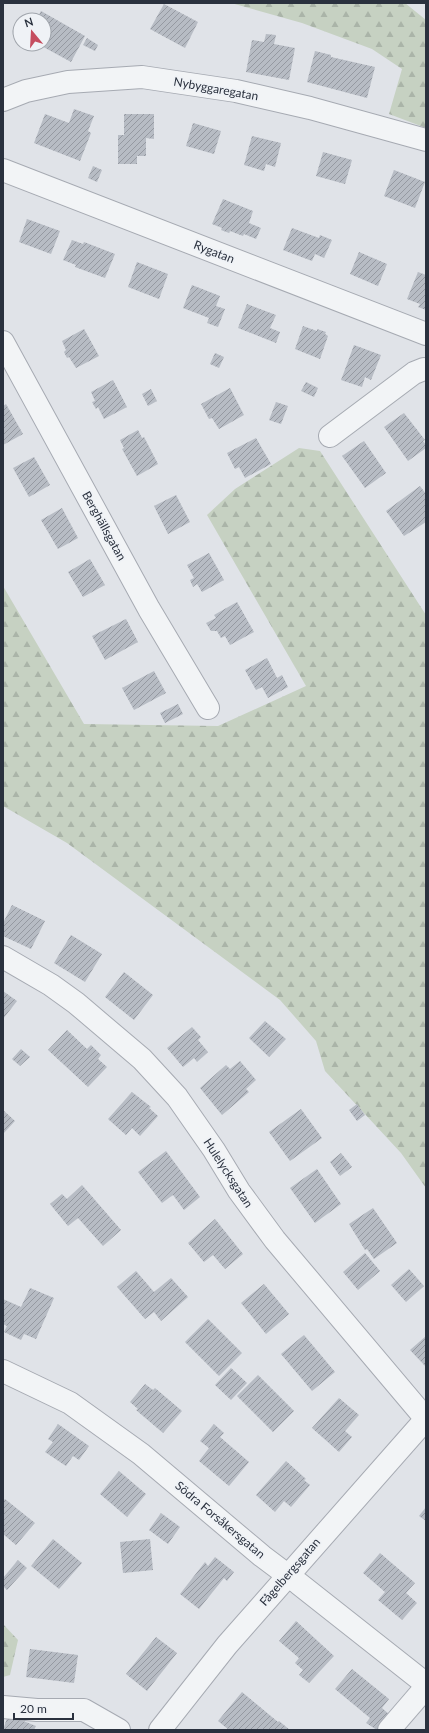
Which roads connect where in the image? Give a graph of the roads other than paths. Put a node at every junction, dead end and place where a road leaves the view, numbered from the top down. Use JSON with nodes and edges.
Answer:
{"nodes":[{"id":1,"x":3,"y":100,"type":"edge"},
{"id":2,"x":426,"y":140,"type":"edge"},
{"id":3,"x":3,"y":170,"type":"edge"},
{"id":4,"x":426,"y":334,"type":"edge"},
{"id":5,"x":3,"y":342,"type":"edge"},
{"id":6,"x":425,"y":370,"type":"edge"},
{"id":7,"x":330,"y":436,"type":"dead end"},
{"id":8,"x":208,"y":708,"type":"dead end"},
{"id":9,"x":3,"y":957,"type":"edge"},
{"id":10,"x":3,"y":1371,"type":"edge"},
{"id":11,"x":426,"y":1419,"type":"edge"},
{"id":12,"x":288,"y":1575,"type":"junction"},
{"id":13,"x":426,"y":1686,"type":"edge"},
{"id":14,"x":3,"y":1707,"type":"edge"},
{"id":15,"x":119,"y":1730,"type":"edge"},
{"id":16,"x":160,"y":1730,"type":"edge"},
{"id":17,"x":389,"y":1730,"type":"edge"}],
"edges":[{"from":1,"to":2,"type":"street","name":"Nybyggaregatan"},
{"from":3,"to":4,"type":"street","name":"Rygatan"},
{"from":5,"to":8,"type":"street","name":"Berghällsgatan"},
{"from":6,"to":7,"type":"street"},
{"from":9,"to":11,"type":"street","name":"Hulelycksgatan"},
{"from":10,"to":12,"type":"street","name":"Södra Forsåkersgatan"},
{"from":11,"to":12,"type":"street","name":"Fågelbergsgatan"},
{"from":12,"to":13,"type":"street","name":"Södra Forsåkersgatan"},
{"from":12,"to":16,"type":"street","name":"Fågelbergsgatan"},
{"from":13,"to":17,"type":"street"},
{"from":14,"to":15,"type":"street"}]}
